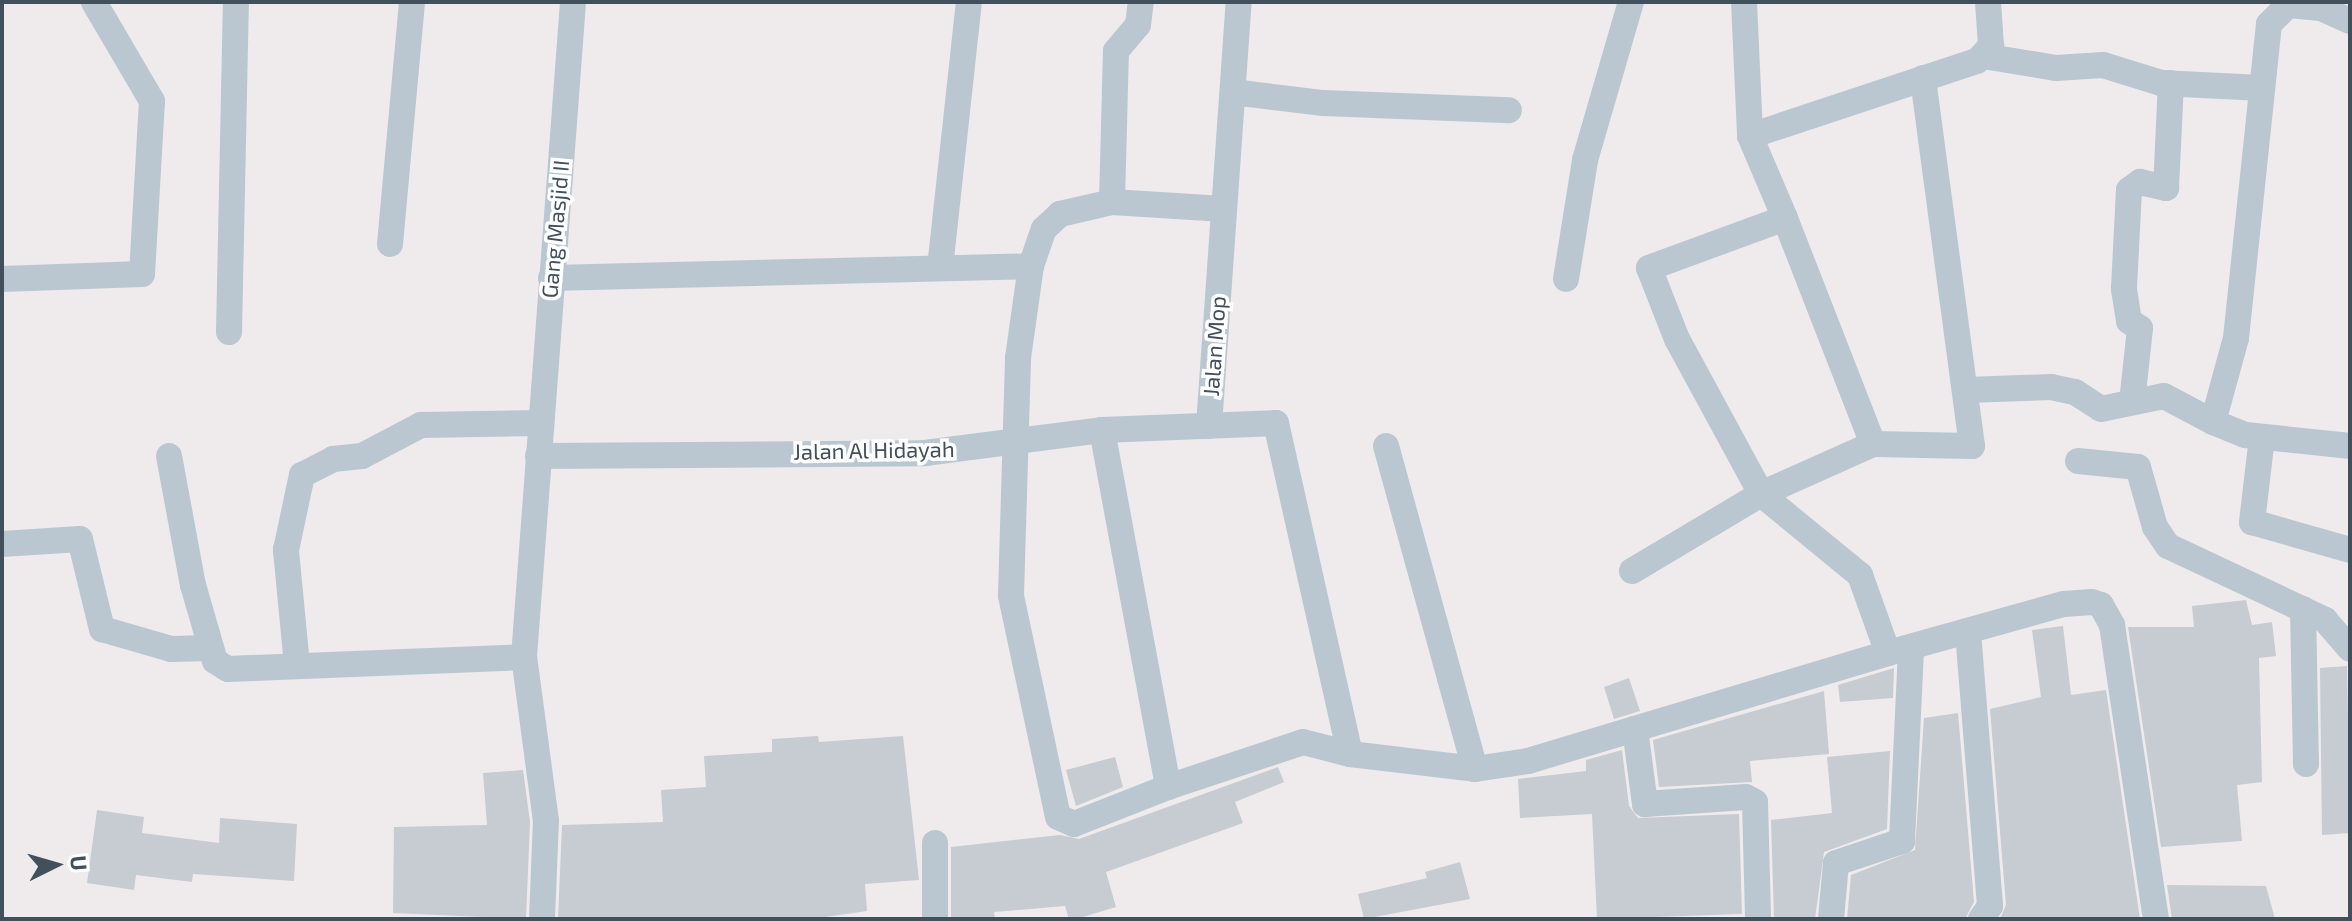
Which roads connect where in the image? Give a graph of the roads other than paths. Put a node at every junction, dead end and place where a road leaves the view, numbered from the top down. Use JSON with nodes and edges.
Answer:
{"nodes":[{"id":1,"x":94,"y":2,"type":"edge"},
{"id":2,"x":236,"y":2,"type":"edge"},
{"id":3,"x":412,"y":2,"type":"edge"},
{"id":4,"x":573,"y":2,"type":"edge"},
{"id":5,"x":969,"y":2,"type":"edge"},
{"id":6,"x":1141,"y":2,"type":"edge"},
{"id":7,"x":1239,"y":2,"type":"edge"},
{"id":8,"x":1631,"y":2,"type":"edge"},
{"id":9,"x":1744,"y":2,"type":"edge"},
{"id":10,"x":1988,"y":2,"type":"edge"},
{"id":11,"x":2350,"y":21,"type":"edge"},
{"id":12,"x":1983,"y":56,"type":"junction"},
{"id":13,"x":1923,"y":78,"type":"junction"},
{"id":14,"x":2171,"y":83,"type":"junction"},
{"id":15,"x":2262,"y":88,"type":"junction"},
{"id":16,"x":1233,"y":92,"type":"junction"},
{"id":17,"x":1509,"y":110,"type":"dead end"},
{"id":18,"x":1750,"y":136,"type":"junction"},
{"id":19,"x":1112,"y":202,"type":"junction"},
{"id":20,"x":1224,"y":209,"type":"junction"},
{"id":21,"x":1785,"y":218,"type":"junction"},
{"id":22,"x":390,"y":244,"type":"dead end"},
{"id":23,"x":1031,"y":266,"type":"junction"},
{"id":24,"x":940,"y":268,"type":"junction"},
{"id":25,"x":551,"y":278,"type":"junction"},
{"id":26,"x":2,"y":279,"type":"edge"},
{"id":27,"x":1566,"y":279,"type":"dead end"},
{"id":28,"x":229,"y":332,"type":"dead end"},
{"id":29,"x":1966,"y":390,"type":"junction"},
{"id":30,"x":2132,"y":402,"type":"junction"},
{"id":31,"x":2213,"y":422,"type":"junction"},
{"id":32,"x":540,"y":423,"type":"junction"},
{"id":33,"x":1209,"y":426,"type":"junction"},
{"id":34,"x":1102,"y":430,"type":"junction"},
{"id":35,"x":2262,"y":437,"type":"junction"},
{"id":36,"x":1015,"y":441,"type":"junction"},
{"id":37,"x":1873,"y":444,"type":"junction"},
{"id":38,"x":1386,"y":446,"type":"dead end"},
{"id":39,"x":2350,"y":446,"type":"edge"},
{"id":40,"x":169,"y":456,"type":"dead end"},
{"id":41,"x":538,"y":456,"type":"junction"},
{"id":42,"x":2078,"y":461,"type":"dead end"},
{"id":43,"x":1761,"y":494,"type":"junction"},
{"id":44,"x":2,"y":544,"type":"edge"},
{"id":45,"x":2350,"y":550,"type":"edge"},
{"id":46,"x":1632,"y":571,"type":"dead end"},
{"id":47,"x":2350,"y":607,"type":"edge"},
{"id":48,"x":2303,"y":609,"type":"junction"},
{"id":49,"x":1968,"y":632,"type":"junction"},
{"id":50,"x":2346,"y":643,"type":"edge"},
{"id":51,"x":211,"y":648,"type":"junction"},
{"id":52,"x":1899,"y":650,"type":"junction"},
{"id":53,"x":524,"y":657,"type":"junction"},
{"id":54,"x":297,"y":665,"type":"junction"},
{"id":55,"x":1635,"y":729,"type":"junction"},
{"id":56,"x":1350,"y":754,"type":"junction"},
{"id":57,"x":2306,"y":764,"type":"dead end"},
{"id":58,"x":1475,"y":769,"type":"junction"},
{"id":59,"x":1168,"y":787,"type":"junction"},
{"id":60,"x":935,"y":843,"type":"dead end"},
{"id":61,"x":542,"y":919,"type":"edge"},
{"id":62,"x":935,"y":919,"type":"edge"},
{"id":63,"x":1758,"y":919,"type":"edge"},
{"id":64,"x":1831,"y":919,"type":"edge"},
{"id":65,"x":1981,"y":919,"type":"edge"},
{"id":66,"x":2156,"y":919,"type":"edge"}],
"edges":[{"from":1,"to":26,"type":"street"},
{"from":2,"to":28,"type":"street"},
{"from":3,"to":22,"type":"street"},
{"from":4,"to":25,"type":"street","name":"Gang Masjid II"},
{"from":5,"to":24,"type":"street"},
{"from":6,"to":19,"type":"street"},
{"from":7,"to":16,"type":"street","name":"Jalan Mop"},
{"from":8,"to":27,"type":"street"},
{"from":9,"to":18,"type":"street"},
{"from":10,"to":12,"type":"street"},
{"from":11,"to":15,"type":"street"},
{"from":12,"to":13,"type":"street"},
{"from":12,"to":14,"type":"street"},
{"from":13,"to":18,"type":"street"},
{"from":13,"to":29,"type":"street"},
{"from":14,"to":15,"type":"street"},
{"from":14,"to":30,"type":"street"},
{"from":15,"to":31,"type":"street"},
{"from":16,"to":17,"type":"street"},
{"from":16,"to":20,"type":"street","name":"Jalan Mop"},
{"from":18,"to":21,"type":"street"},
{"from":19,"to":20,"type":"street"},
{"from":19,"to":23,"type":"street"},
{"from":20,"to":33,"type":"street","name":"Jalan Mop"},
{"from":21,"to":37,"type":"street"},
{"from":21,"to":43,"type":"street"},
{"from":23,"to":24,"type":"street"},
{"from":23,"to":36,"type":"street"},
{"from":24,"to":25,"type":"street"},
{"from":25,"to":32,"type":"street","name":"Gang Masjid II"},
{"from":29,"to":30,"type":"street"},
{"from":29,"to":37,"type":"street"},
{"from":30,"to":31,"type":"street"},
{"from":31,"to":35,"type":"street"},
{"from":32,"to":41,"type":"street","name":"Gang Masjid II"},
{"from":32,"to":54,"type":"street"},
{"from":33,"to":34,"type":"street","name":"Jalan Al Hidayah"},
{"from":33,"to":56,"type":"street","name":"Jalan Mop"},
{"from":34,"to":36,"type":"street","name":"Jalan Al Hidayah"},
{"from":34,"to":59,"type":"street"},
{"from":35,"to":39,"type":"street"},
{"from":35,"to":45,"type":"street"},
{"from":36,"to":41,"type":"street","name":"Jalan Al Hidayah"},
{"from":36,"to":59,"type":"street"},
{"from":37,"to":43,"type":"street"},
{"from":38,"to":58,"type":"street"},
{"from":40,"to":51,"type":"street"},
{"from":41,"to":53,"type":"street","name":"Gang Masjid II"},
{"from":42,"to":48,"type":"street"},
{"from":43,"to":46,"type":"street"},
{"from":43,"to":52,"type":"street"},
{"from":44,"to":51,"type":"street"},
{"from":47,"to":50,"type":"street"},
{"from":48,"to":50,"type":"street"},
{"from":48,"to":57,"type":"street"},
{"from":49,"to":52,"type":"street"},
{"from":49,"to":65,"type":"street"},
{"from":49,"to":66,"type":"street"},
{"from":51,"to":54,"type":"street"},
{"from":52,"to":55,"type":"street"},
{"from":52,"to":64,"type":"street"},
{"from":53,"to":54,"type":"street"},
{"from":53,"to":61,"type":"street","name":"Gang Masjid II"},
{"from":55,"to":58,"type":"street"},
{"from":55,"to":63,"type":"street"},
{"from":56,"to":58,"type":"street"},
{"from":56,"to":59,"type":"street"},
{"from":60,"to":62,"type":"street"}]}
